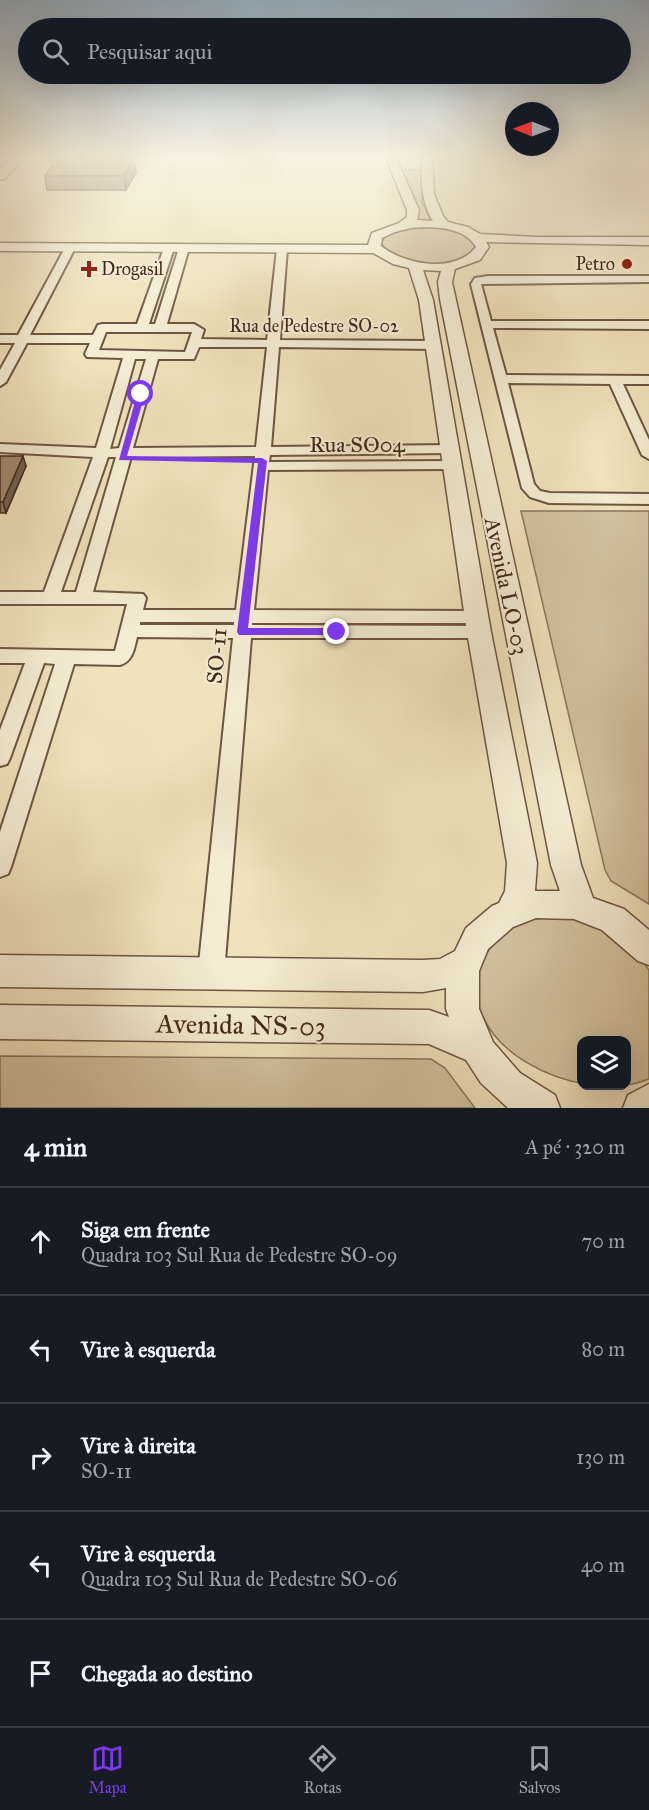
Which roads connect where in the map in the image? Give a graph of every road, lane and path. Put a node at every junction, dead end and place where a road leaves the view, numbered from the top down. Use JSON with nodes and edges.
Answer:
{"nodes":[{"id":1,"x":413,"y":210,"type":"edge"},
{"id":2,"x":432,"y":210,"type":"edge"},
{"id":3,"x":404,"y":225,"type":"junction"},
{"id":4,"x":444,"y":225,"type":"junction"},
{"id":5,"x":0,"y":238,"type":"edge"},
{"id":6,"x":478,"y":238,"type":"junction"},
{"id":7,"x":649,"y":241,"type":"edge"},
{"id":8,"x":376,"y":243,"type":"junction"},
{"id":9,"x":0,"y":247,"type":"edge"},
{"id":10,"x":70,"y":248,"type":"junction"},
{"id":11,"x":169,"y":248,"type":"junction"},
{"id":12,"x":184,"y":248,"type":"junction"},
{"id":13,"x":282,"y":249,"type":"junction"},
{"id":14,"x":649,"y":249,"type":"edge"},
{"id":15,"x":481,"y":252,"type":"junction"},
{"id":16,"x":415,"y":266,"type":"junction"},
{"id":17,"x":451,"y":266,"type":"junction"},
{"id":18,"x":649,"y":279,"type":"edge"},
{"id":19,"x":486,"y":324,"type":"junction"},
{"id":20,"x":649,"y":325,"type":"edge"},
{"id":21,"x":142,"y":328,"type":"junction"},
{"id":22,"x":160,"y":328,"type":"junction"},
{"id":23,"x":196,"y":340,"type":"junction"},
{"id":24,"x":0,"y":341,"type":"edge"},
{"id":25,"x":22,"y":341,"type":"junction"},
{"id":26,"x":95,"y":342,"type":"junction"},
{"id":27,"x":272,"y":342,"type":"junction"},
{"id":28,"x":433,"y":343,"type":"junction"},
{"id":29,"x":130,"y":355,"type":"junction"},
{"id":30,"x":153,"y":355,"type":"junction"},
{"id":31,"x":499,"y":379,"type":"junction"},
{"id":32,"x":614,"y":379,"type":"junction"},
{"id":33,"x":649,"y":380,"type":"edge"},
{"id":34,"x":0,"y":382,"type":"edge"},
{"id":35,"x":0,"y":448,"type":"edge"},
{"id":36,"x":101,"y":455,"type":"junction"},
{"id":37,"x":123,"y":455,"type":"junction"},
{"id":38,"x":649,"y":455,"type":"edge"},
{"id":39,"x":452,"y":457,"type":"junction"},
{"id":40,"x":262,"y":459,"type":"junction"},
{"id":41,"x":0,"y":461,"type":"edge"},
{"id":42,"x":649,"y":499,"type":"edge"},
{"id":43,"x":51,"y":597,"type":"junction"},
{"id":44,"x":82,"y":597,"type":"junction"},
{"id":45,"x":0,"y":598,"type":"edge"},
{"id":46,"x":131,"y":623,"type":"junction"},
{"id":47,"x":243,"y":624,"type":"junction"},
{"id":48,"x":477,"y":625,"type":"junction"},
{"id":49,"x":0,"y":656,"type":"edge"},
{"id":50,"x":38,"y":656,"type":"junction"},
{"id":51,"x":67,"y":657,"type":"junction"},
{"id":52,"x":0,"y":758,"type":"edge"},
{"id":53,"x":0,"y":867,"type":"edge"},
{"id":54,"x":581,"y":906,"type":"junction"},
{"id":55,"x":511,"y":910,"type":"junction"},
{"id":56,"x":649,"y":950,"type":"edge"},
{"id":57,"x":466,"y":962,"type":"junction"},
{"id":58,"x":0,"y":971,"type":"edge"},
{"id":59,"x":211,"y":973,"type":"junction"},
{"id":60,"x":0,"y":1022,"type":"edge"},
{"id":61,"x":477,"y":1047,"type":"junction"},
{"id":62,"x":649,"y":1102,"type":"edge"},
{"id":63,"x":542,"y":1108,"type":"edge"},
{"id":64,"x":641,"y":1108,"type":"edge"}],
"edges":[{"from":1,"to":3,"type":"street"},
{"from":2,"to":4,"type":"street"},
{"from":3,"to":4,"type":"street"},
{"from":3,"to":8,"type":"street"},
{"from":4,"to":6,"type":"street"},
{"from":5,"to":8,"type":"street"},
{"from":6,"to":7,"type":"street"},
{"from":6,"to":15,"type":"street"},
{"from":8,"to":13,"type":"street"},
{"from":8,"to":16,"type":"street"},
{"from":9,"to":10,"type":"street"},
{"from":10,"to":11,"type":"street"},
{"from":10,"to":25,"type":"street"},
{"from":11,"to":12,"type":"street"},
{"from":11,"to":21,"type":"street"},
{"from":12,"to":13,"type":"street"},
{"from":12,"to":22,"type":"street"},
{"from":13,"to":27,"type":"street","name":"SO-11"},
{"from":14,"to":15,"type":"street"},
{"from":15,"to":17,"type":"street"},
{"from":16,"to":17,"type":"street"},
{"from":16,"to":28,"type":"street","name":"Avenida LO-03"},
{"from":17,"to":54,"type":"street","name":"Avenida LO-03"},
{"from":18,"to":19,"type":"street"},
{"from":19,"to":20,"type":"street"},
{"from":19,"to":31,"type":"street"},
{"from":21,"to":22,"type":"street"},
{"from":21,"to":26,"type":"street"},
{"from":22,"to":23,"type":"street"},
{"from":23,"to":27,"type":"street","name":"Rua de Pedestre SO-02"},
{"from":23,"to":30,"type":"street"},
{"from":24,"to":25,"type":"street"},
{"from":25,"to":26,"type":"street"},
{"from":25,"to":34,"type":"street"},
{"from":26,"to":29,"type":"street"},
{"from":27,"to":28,"type":"street","name":"Rua de Pedestre SO-02"},
{"from":27,"to":40,"type":"street","name":"SO-11"},
{"from":28,"to":39,"type":"street","name":"Avenida LO-03"},
{"from":29,"to":30,"type":"street"},
{"from":29,"to":36,"type":"street"},
{"from":30,"to":37,"type":"street"},
{"from":31,"to":32,"type":"street"},
{"from":31,"to":42,"type":"street"},
{"from":32,"to":33,"type":"street"},
{"from":32,"to":38,"type":"street"},
{"from":35,"to":36,"type":"street"},
{"from":36,"to":37,"type":"street","name":"Rua SO04"},
{"from":36,"to":41,"type":"street"},
{"from":36,"to":43,"type":"street"},
{"from":37,"to":40,"type":"street","name":"Rua SO04"},
{"from":37,"to":44,"type":"street"},
{"from":39,"to":40,"type":"street","name":"Rua SO04"},
{"from":39,"to":48,"type":"street","name":"Avenida LO-03"},
{"from":40,"to":47,"type":"street","name":"SO-11"},
{"from":43,"to":44,"type":"street"},
{"from":43,"to":45,"type":"street"},
{"from":44,"to":46,"type":"street"},
{"from":46,"to":47,"type":"street"},
{"from":46,"to":51,"type":"street"},
{"from":47,"to":48,"type":"street"},
{"from":47,"to":59,"type":"street","name":"SO-11"},
{"from":48,"to":55,"type":"street","name":"Avenida LO-03"},
{"from":49,"to":50,"type":"street"},
{"from":50,"to":51,"type":"street"},
{"from":50,"to":52,"type":"street"},
{"from":51,"to":53,"type":"street"},
{"from":54,"to":55,"type":"street","name":"Avenida NS-03"},
{"from":54,"to":56,"type":"street","name":"Avenida NS-03"},
{"from":55,"to":57,"type":"street","name":"Avenida NS-03"},
{"from":57,"to":59,"type":"street"},
{"from":57,"to":61,"type":"street","name":"Avenida NS-03"},
{"from":58,"to":59,"type":"street"},
{"from":60,"to":61,"type":"street","name":"Avenida NS-03"},
{"from":61,"to":63,"type":"street","name":"Avenida NS-03"},
{"from":62,"to":64,"type":"street"}]}
